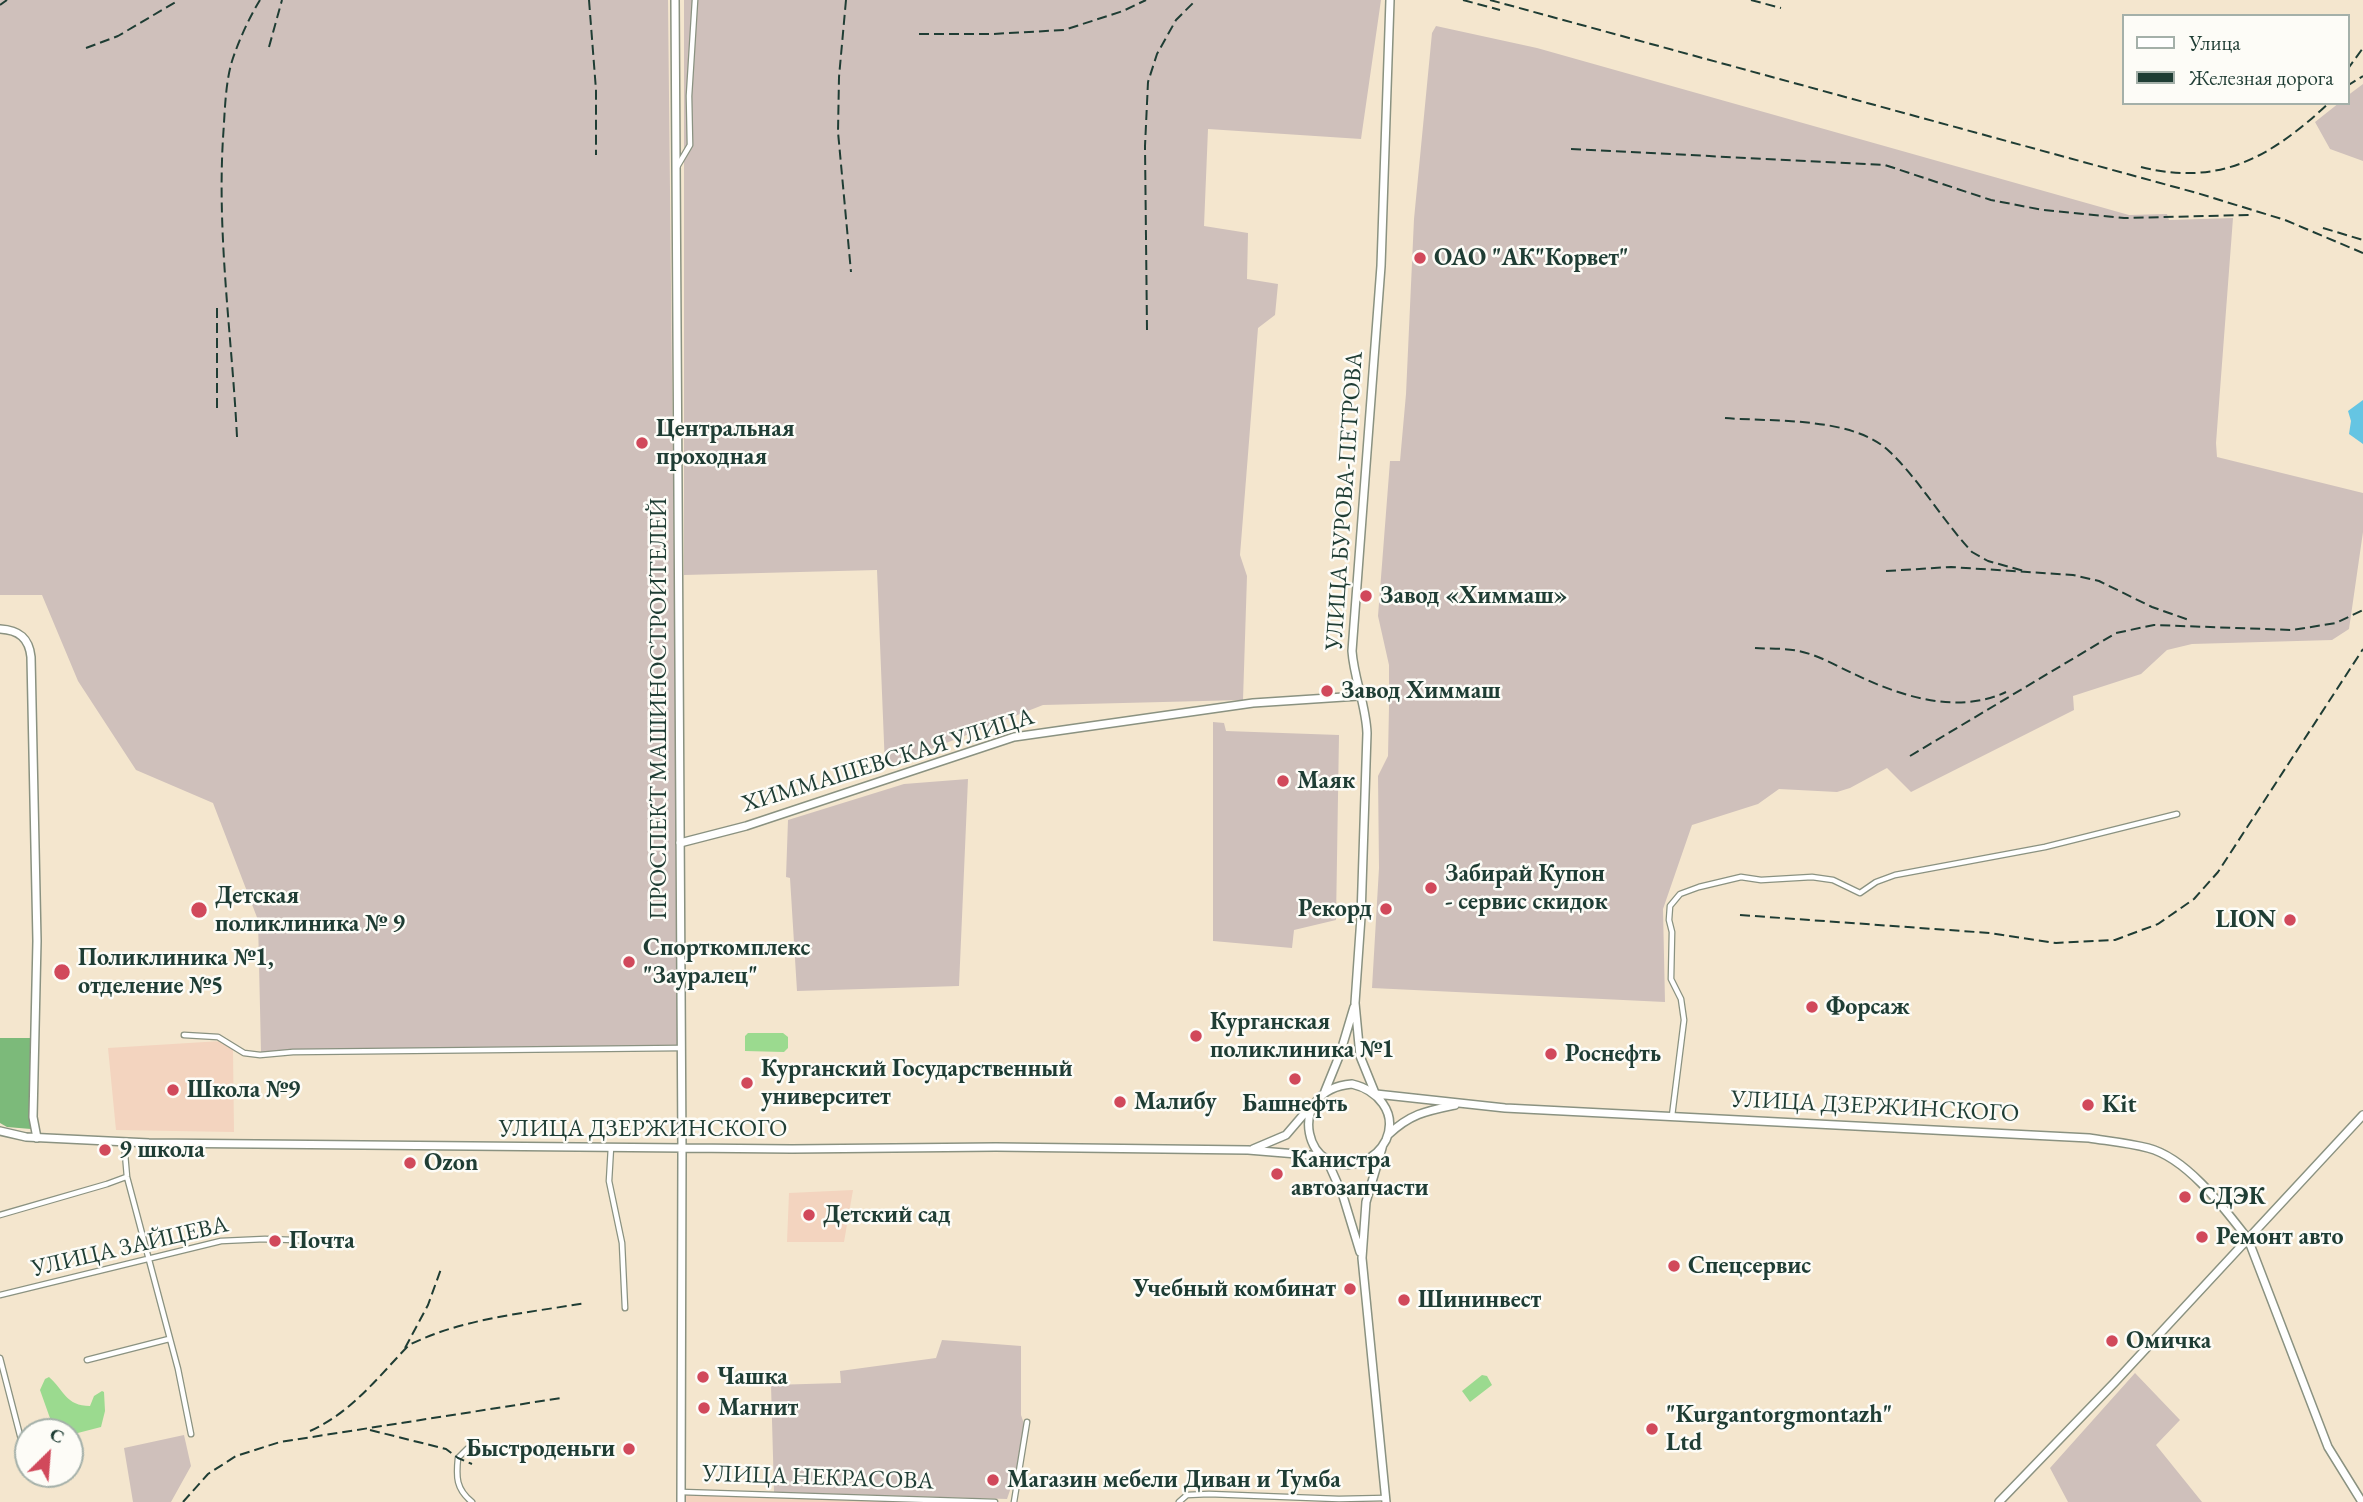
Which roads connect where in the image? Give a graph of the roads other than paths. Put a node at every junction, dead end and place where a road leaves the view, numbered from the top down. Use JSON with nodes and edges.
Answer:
{"nodes":[{"id":1,"x":675,"y":0,"type":"edge"},
{"id":2,"x":695,"y":0,"type":"edge"},
{"id":3,"x":1390,"y":0,"type":"edge"},
{"id":4,"x":677,"y":167,"type":"junction"},
{"id":5,"x":0,"y":629,"type":"edge"},
{"id":6,"x":1359,"y":696,"type":"junction"},
{"id":7,"x":2177,"y":814,"type":"dead end"},
{"id":8,"x":680,"y":843,"type":"junction"},
{"id":9,"x":1355,"y":1003,"type":"junction"},
{"id":10,"x":184,"y":1035,"type":"dead end"},
{"id":11,"x":681,"y":1048,"type":"junction"},
{"id":12,"x":1325,"y":1091,"type":"junction"},
{"id":13,"x":1375,"y":1093,"type":"junction"},
{"id":14,"x":1315,"y":1101,"type":"junction"},
{"id":15,"x":1463,"y":1104,"type":"junction"},
{"id":16,"x":2363,"y":1115,"type":"edge"},
{"id":17,"x":1672,"y":1116,"type":"junction"},
{"id":18,"x":0,"y":1130,"type":"edge"},
{"id":19,"x":1388,"y":1135,"type":"junction"},
{"id":20,"x":37,"y":1138,"type":"junction"},
{"id":21,"x":124,"y":1142,"type":"junction"},
{"id":22,"x":611,"y":1147,"type":"junction"},
{"id":23,"x":682,"y":1148,"type":"junction"},
{"id":24,"x":1382,"y":1148,"type":"junction"},
{"id":25,"x":1248,"y":1150,"type":"junction"},
{"id":26,"x":1324,"y":1158,"type":"junction"},
{"id":27,"x":127,"y":1177,"type":"junction"},
{"id":28,"x":0,"y":1215,"type":"edge"},
{"id":29,"x":2248,"y":1239,"type":"junction"},
{"id":30,"x":352,"y":1242,"type":"dead end"},
{"id":31,"x":1362,"y":1258,"type":"junction"},
{"id":32,"x":150,"y":1260,"type":"junction"},
{"id":33,"x":0,"y":1295,"type":"edge"},
{"id":34,"x":625,"y":1308,"type":"dead end"},
{"id":35,"x":169,"y":1339,"type":"junction"},
{"id":36,"x":0,"y":1358,"type":"edge"},
{"id":37,"x":87,"y":1360,"type":"dead end"},
{"id":38,"x":16,"y":1418,"type":"edge"},
{"id":39,"x":1027,"y":1422,"type":"dead end"},
{"id":40,"x":191,"y":1434,"type":"dead end"},
{"id":41,"x":467,"y":1449,"type":"dead end"},
{"id":42,"x":681,"y":1492,"type":"junction"},
{"id":43,"x":1386,"y":1500,"type":"edge"},
{"id":44,"x":472,"y":1502,"type":"edge"},
{"id":45,"x":681,"y":1502,"type":"edge"},
{"id":46,"x":995,"y":1502,"type":"edge"},
{"id":47,"x":1014,"y":1502,"type":"edge"},
{"id":48,"x":1180,"y":1502,"type":"edge"},
{"id":49,"x":1998,"y":1502,"type":"edge"},
{"id":50,"x":2362,"y":1502,"type":"edge"}],
"edges":[{"from":1,"to":4,"type":"main road","name":"ПРОСПЕКТ МАШИНОСТРОИТЕЛЕЙ"},
{"from":2,"to":4,"type":"street"},
{"from":3,"to":6,"type":"main road","name":"УЛИЦА БУРОВА-ПЕТРОВА"},
{"from":4,"to":8,"type":"main road","name":"ПРОСПЕКТ МАШИНОСТРОИТЕЛЕЙ"},
{"from":5,"to":20,"type":"main road"},
{"from":6,"to":8,"type":"main road","name":"ХИММАШЕВСКАЯ УЛИЦА"},
{"from":6,"to":9,"type":"main road","name":"УЛИЦА БУРОВА-ПЕТРОВА"},
{"from":7,"to":17,"type":"street"},
{"from":8,"to":11,"type":"main road","name":"ПРОСПЕКТ МАШИНОСТРОИТЕЛЕЙ"},
{"from":9,"to":12,"type":"main road","name":"УЛИЦА БУРОВА-ПЕТРОВА"},
{"from":9,"to":13,"type":"main road","name":"УЛИЦА БУРОВА-ПЕТРОВА"},
{"from":10,"to":11,"type":"street"},
{"from":11,"to":23,"type":"main road","name":"ПРОСПЕКТ МАШИНОСТРОИТЕЛЕЙ"},
{"from":12,"to":13,"type":"main road"},
{"from":12,"to":14,"type":"main road"},
{"from":13,"to":15,"type":"main road","name":"УЛИЦА ДЗЕРЖИНСКОГО"},
{"from":13,"to":19,"type":"main road"},
{"from":14,"to":25,"type":"main road","name":"УЛИЦА ДЗЕРЖИНСКОГО"},
{"from":14,"to":26,"type":"main road"},
{"from":15,"to":17,"type":"main road","name":"УЛИЦА ДЗЕРЖИНСКОГО"},
{"from":15,"to":19,"type":"main road","name":"УЛИЦА ДЗЕРЖИНСКОГО"},
{"from":16,"to":29,"type":"main road"},
{"from":17,"to":29,"type":"main road","name":"УЛИЦА ДЗЕРЖИНСКОГО"},
{"from":18,"to":20,"type":"main road","name":"УЛИЦА ДЗЕРЖИНСКОГО"},
{"from":19,"to":24,"type":"main road"},
{"from":20,"to":21,"type":"main road","name":"УЛИЦА ДЗЕРЖИНСКОГО"},
{"from":21,"to":22,"type":"main road","name":"УЛИЦА ДЗЕРЖИНСКОГО"},
{"from":21,"to":27,"type":"street"},
{"from":22,"to":23,"type":"main road","name":"УЛИЦА ДЗЕРЖИНСКОГО"},
{"from":22,"to":34,"type":"street"},
{"from":23,"to":25,"type":"main road","name":"УЛИЦА ДЗЕРЖИНСКОГО"},
{"from":23,"to":42,"type":"main road","name":"ПРОСПЕКТ МАШИНОСТРОИТЕЛЕЙ"},
{"from":24,"to":26,"type":"main road"},
{"from":24,"to":31,"type":"main road"},
{"from":25,"to":26,"type":"main road","name":"УЛИЦА ДЗЕРЖИНСКОГО"},
{"from":26,"to":31,"type":"main road"},
{"from":27,"to":28,"type":"street"},
{"from":27,"to":32,"type":"street"},
{"from":29,"to":49,"type":"main road"},
{"from":29,"to":50,"type":"main road","name":"УЛИЦА ДЗЕРЖИНСКОГО"},
{"from":30,"to":32,"type":"street","name":"УЛИЦА ЗАЙЦЕВА"},
{"from":31,"to":43,"type":"main road"},
{"from":32,"to":33,"type":"street","name":"УЛИЦА ЗАЙЦЕВА"},
{"from":32,"to":35,"type":"street"},
{"from":35,"to":37,"type":"street"},
{"from":35,"to":40,"type":"street"},
{"from":36,"to":38,"type":"street"},
{"from":39,"to":47,"type":"street"},
{"from":41,"to":44,"type":"street"},
{"from":42,"to":45,"type":"main road","name":"ПРОСПЕКТ МАШИНОСТРОИТЕЛЕЙ"},
{"from":42,"to":46,"type":"street","name":"УЛИЦА НЕКРАСОВА"},
{"from":43,"to":48,"type":"street"}]}
